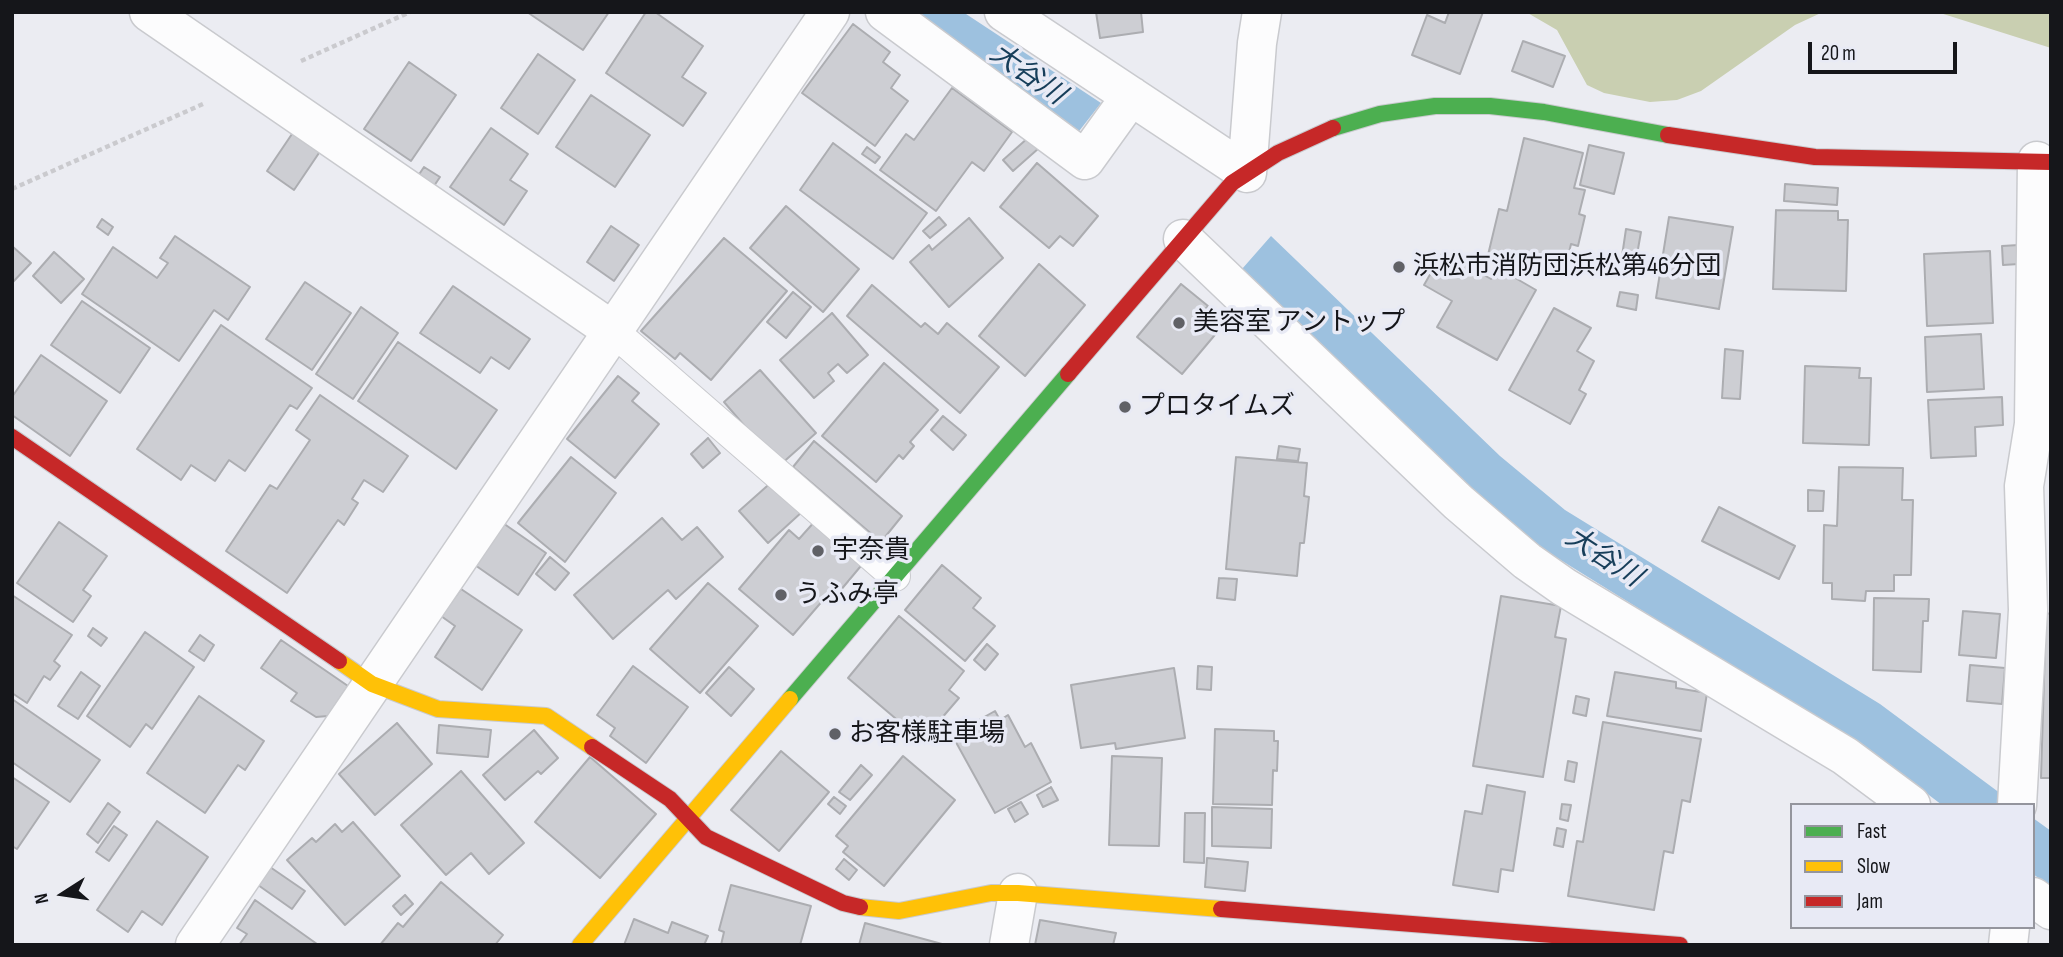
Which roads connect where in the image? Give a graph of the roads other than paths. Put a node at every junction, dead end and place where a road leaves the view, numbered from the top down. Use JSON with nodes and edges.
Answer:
{"nodes":[{"id":1,"x":149,"y":12,"type":"edge"},
{"id":2,"x":830,"y":12,"type":"edge"},
{"id":3,"x":885,"y":12,"type":"edge"},
{"id":4,"x":1004,"y":12,"type":"edge"},
{"id":5,"x":1262,"y":12,"type":"edge"},
{"id":6,"x":1131,"y":96,"type":"junction"},
{"id":7,"x":2044,"y":161,"type":"edge"},
{"id":8,"x":1247,"y":173,"type":"junction"},
{"id":9,"x":1183,"y":239,"type":"junction"},
{"id":10,"x":613,"y":331,"type":"junction"},
{"id":11,"x":12,"y":437,"type":"edge"},
{"id":12,"x":895,"y":576,"type":"junction"},
{"id":13,"x":372,"y":684,"type":"junction"},
{"id":14,"x":1908,"y":803,"type":"edge"},
{"id":15,"x":2017,"y":803,"type":"edge"},
{"id":16,"x":688,"y":818,"type":"junction"},
{"id":17,"x":1018,"y":893,"type":"junction"},
{"id":18,"x":2035,"y":898,"type":"edge"},
{"id":19,"x":2051,"y":910,"type":"edge"},
{"id":20,"x":1457,"y":937,"type":"edge"},
{"id":21,"x":195,"y":945,"type":"edge"},
{"id":22,"x":580,"y":945,"type":"edge"},
{"id":23,"x":1009,"y":945,"type":"edge"},
{"id":24,"x":1679,"y":945,"type":"edge"}],
"edges":[{"from":1,"to":10,"type":"street"},
{"from":2,"to":10,"type":"street"},
{"from":3,"to":6,"type":"street"},
{"from":4,"to":6,"type":"street"},
{"from":5,"to":8,"type":"street"},
{"from":6,"to":8,"type":"street"},
{"from":7,"to":8,"type":"street"},
{"from":7,"to":15,"type":"street"},
{"from":8,"to":9,"type":"street"},
{"from":9,"to":12,"type":"street"},
{"from":9,"to":14,"type":"street"},
{"from":10,"to":12,"type":"lane"},
{"from":10,"to":13,"type":"street"},
{"from":11,"to":13,"type":"street"},
{"from":12,"to":16,"type":"street"},
{"from":13,"to":16,"type":"street"},
{"from":13,"to":21,"type":"street"},
{"from":16,"to":17,"type":"street"},
{"from":16,"to":22,"type":"street"},
{"from":17,"to":20,"type":"street"},
{"from":17,"to":23,"type":"street"},
{"from":18,"to":19,"type":"street"},
{"from":20,"to":24,"type":"street"}]}
